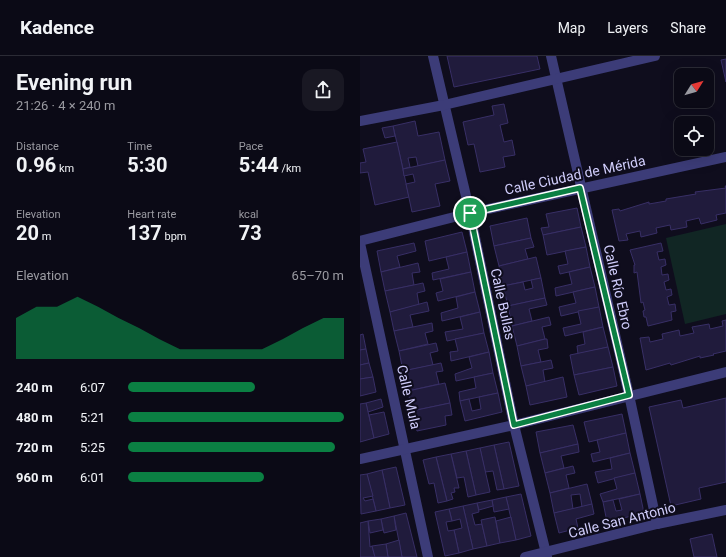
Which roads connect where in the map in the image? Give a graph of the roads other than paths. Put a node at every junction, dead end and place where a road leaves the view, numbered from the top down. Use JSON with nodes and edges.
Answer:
{"nodes":[{"id":1,"x":433,"y":56,"type":"edge"},
{"id":2,"x":551,"y":56,"type":"edge"},
{"id":3,"x":655,"y":56,"type":"edge"},
{"id":4,"x":556,"y":78,"type":"junction"},
{"id":5,"x":444,"y":104,"type":"junction"},
{"id":6,"x":360,"y":121,"type":"edge"},
{"id":7,"x":726,"y":157,"type":"edge"},
{"id":8,"x":580,"y":188,"type":"junction"},
{"id":9,"x":470,"y":213,"type":"junction"},
{"id":10,"x":360,"y":242,"type":"edge"},
{"id":11,"x":726,"y":372,"type":"edge"},
{"id":12,"x":629,"y":395,"type":"junction"},
{"id":13,"x":514,"y":425,"type":"junction"},
{"id":14,"x":406,"y":448,"type":"junction"},
{"id":15,"x":360,"y":459,"type":"edge"},
{"id":16,"x":726,"y":510,"type":"edge"},
{"id":17,"x":657,"y":524,"type":"junction"},
{"id":18,"x":547,"y":555,"type":"edge"},
{"id":19,"x":428,"y":557,"type":"edge"},
{"id":20,"x":525,"y":557,"type":"edge"}],
"edges":[{"from":1,"to":5,"type":"street","name":"Calle Bullas"},
{"from":2,"to":4,"type":"street","name":"Calle Río Ebro"},
{"from":3,"to":4,"type":"street"},
{"from":4,"to":5,"type":"street"},
{"from":4,"to":8,"type":"street","name":"Calle Río Ebro"},
{"from":5,"to":6,"type":"street"},
{"from":5,"to":9,"type":"street","name":"Calle Bullas"},
{"from":7,"to":8,"type":"street","name":"Calle Ciudad de Mérida"},
{"from":8,"to":9,"type":"street","name":"Calle Ciudad de Mérida"},
{"from":8,"to":12,"type":"street","name":"Calle Río Ebro"},
{"from":9,"to":10,"type":"street","name":"Calle Ciudad de Mérida"},
{"from":9,"to":13,"type":"street","name":"Calle Bullas"},
{"from":10,"to":14,"type":"street","name":"Calle Mula"},
{"from":11,"to":12,"type":"street"},
{"from":12,"to":13,"type":"street"},
{"from":12,"to":17,"type":"street","name":"Calle Río Ebro"},
{"from":13,"to":14,"type":"street"},
{"from":13,"to":18,"type":"street","name":"Calle Bullas"},
{"from":14,"to":15,"type":"street"},
{"from":14,"to":19,"type":"street","name":"Calle Mula"},
{"from":16,"to":17,"type":"street","name":"Calle San Antonio"},
{"from":17,"to":18,"type":"street","name":"Calle San Antonio"},
{"from":18,"to":20,"type":"street","name":"Calle San Antonio"}]}
